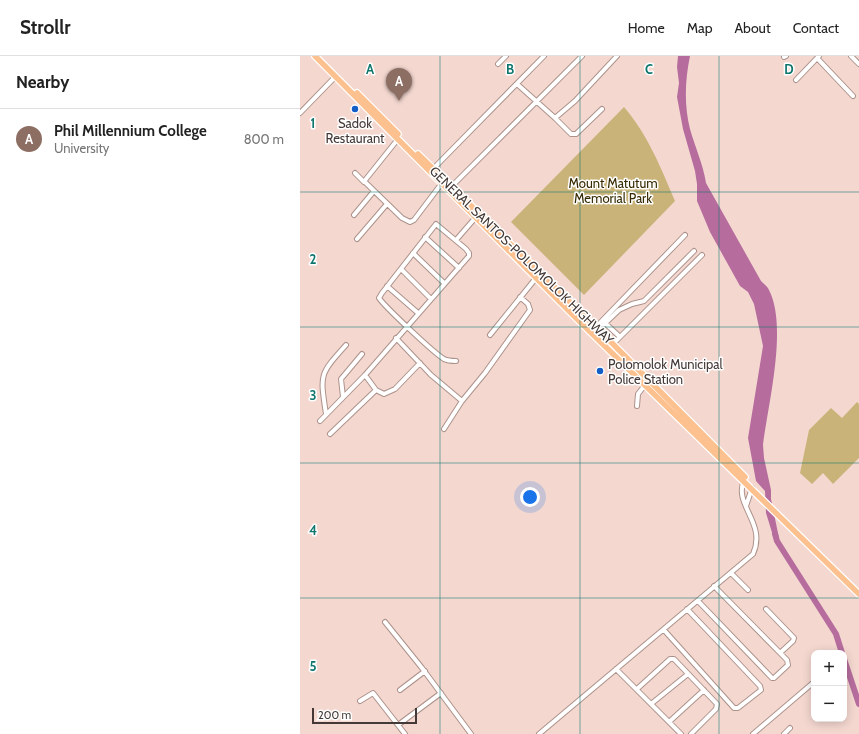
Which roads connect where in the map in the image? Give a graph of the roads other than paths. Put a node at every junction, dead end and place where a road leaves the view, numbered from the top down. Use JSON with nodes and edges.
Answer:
{"nodes":[{"id":1,"x":315,"y":56,"type":"edge"},
{"id":2,"x":320,"y":56,"type":"edge"},
{"id":3,"x":506,"y":56,"type":"edge"},
{"id":4,"x":544,"y":56,"type":"edge"},
{"id":5,"x":582,"y":56,"type":"edge"},
{"id":6,"x":617,"y":56,"type":"edge"},
{"id":7,"x":851,"y":56,"type":"edge"},
{"id":8,"x":818,"y":57,"type":"edge"},
{"id":9,"x":498,"y":64,"type":"dead end"},
{"id":10,"x":859,"y":64,"type":"edge"},
{"id":11,"x":336,"y":76,"type":"junction"},
{"id":12,"x":796,"y":80,"type":"dead end"},
{"id":13,"x":517,"y":84,"type":"junction"},
{"id":14,"x":853,"y":96,"type":"dead end"},
{"id":15,"x":536,"y":102,"type":"junction"},
{"id":16,"x":602,"y":109,"type":"dead end"},
{"id":17,"x":300,"y":113,"type":"edge"},
{"id":18,"x":555,"y":118,"type":"junction"},
{"id":19,"x":398,"y":139,"type":"junction"},
{"id":20,"x":433,"y":169,"type":"junction"},
{"id":21,"x":355,"y":173,"type":"dead end"},
{"id":22,"x":364,"y":182,"type":"junction"},
{"id":23,"x":442,"y":183,"type":"junction"},
{"id":24,"x":451,"y":187,"type":"junction"},
{"id":25,"x":374,"y":191,"type":"junction"},
{"id":26,"x":387,"y":204,"type":"junction"},
{"id":27,"x":354,"y":215,"type":"dead end"},
{"id":28,"x":476,"y":217,"type":"junction"},
{"id":29,"x":685,"y":235,"type":"dead end"},
{"id":30,"x":425,"y":237,"type":"junction"},
{"id":31,"x":357,"y":239,"type":"dead end"},
{"id":32,"x":456,"y":240,"type":"junction"},
{"id":33,"x":694,"y":252,"type":"dead end"},
{"id":34,"x":413,"y":253,"type":"junction"},
{"id":35,"x":702,"y":255,"type":"dead end"},
{"id":36,"x":459,"y":268,"type":"junction"},
{"id":37,"x":401,"y":269,"type":"junction"},
{"id":38,"x":536,"y":278,"type":"junction"},
{"id":39,"x":444,"y":283,"type":"junction"},
{"id":40,"x":387,"y":286,"type":"junction"},
{"id":41,"x":520,"y":297,"type":"junction"},
{"id":42,"x":431,"y":298,"type":"junction"},
{"id":43,"x":418,"y":313,"type":"junction"},
{"id":44,"x":605,"y":323,"type":"junction"},
{"id":45,"x":407,"y":325,"type":"junction"},
{"id":46,"x":597,"y":329,"type":"junction"},
{"id":47,"x":490,"y":335,"type":"dead end"},
{"id":48,"x":620,"y":337,"type":"junction"},
{"id":49,"x":396,"y":338,"type":"junction"},
{"id":50,"x":613,"y":344,"type":"junction"},
{"id":51,"x":346,"y":345,"type":"dead end"},
{"id":52,"x":362,"y":354,"type":"dead end"},
{"id":53,"x":456,"y":362,"type":"dead end"},
{"id":54,"x":420,"y":363,"type":"junction"},
{"id":55,"x":365,"y":375,"type":"junction"},
{"id":56,"x":646,"y":385,"type":"junction"},
{"id":57,"x":376,"y":390,"type":"junction"},
{"id":58,"x":343,"y":397,"type":"junction"},
{"id":59,"x":462,"y":401,"type":"junction"},
{"id":60,"x":637,"y":406,"type":"dead end"},
{"id":61,"x":326,"y":414,"type":"junction"},
{"id":62,"x":320,"y":421,"type":"dead end"},
{"id":63,"x":444,"y":429,"type":"dead end"},
{"id":64,"x":330,"y":434,"type":"dead end"},
{"id":65,"x":744,"y":480,"type":"junction"},
{"id":66,"x":752,"y":488,"type":"junction"},
{"id":67,"x":760,"y":494,"type":"junction"},
{"id":68,"x":746,"y":506,"type":"junction"},
{"id":69,"x":779,"y":513,"type":"junction"},
{"id":70,"x":731,"y":573,"type":"junction"},
{"id":71,"x":714,"y":586,"type":"junction"},
{"id":72,"x":859,"y":589,"type":"edge"},
{"id":73,"x":748,"y":590,"type":"dead end"},
{"id":74,"x":859,"y":594,"type":"edge"},
{"id":75,"x":698,"y":600,"type":"junction"},
{"id":76,"x":766,"y":608,"type":"dead end"},
{"id":77,"x":687,"y":609,"type":"junction"},
{"id":78,"x":385,"y":622,"type":"dead end"},
{"id":79,"x":664,"y":630,"type":"junction"},
{"id":80,"x":780,"y":653,"type":"junction"},
{"id":81,"x":616,"y":669,"type":"junction"},
{"id":82,"x":425,"y":671,"type":"junction"},
{"id":83,"x":688,"y":674,"type":"junction"},
{"id":84,"x":811,"y":685,"type":"edge"},
{"id":85,"x":637,"y":689,"type":"junction"},
{"id":86,"x":400,"y":690,"type":"dead end"},
{"id":87,"x":704,"y":690,"type":"junction"},
{"id":88,"x":441,"y":693,"type":"junction"},
{"id":89,"x":360,"y":701,"type":"dead end"},
{"id":90,"x":651,"y":704,"type":"junction"},
{"id":91,"x":669,"y":722,"type":"junction"},
{"id":92,"x":398,"y":725,"type":"junction"},
{"id":93,"x":790,"y":728,"type":"dead end"},
{"id":94,"x":405,"y":734,"type":"edge"},
{"id":95,"x":471,"y":734,"type":"edge"},
{"id":96,"x":539,"y":734,"type":"edge"},
{"id":97,"x":681,"y":734,"type":"edge"},
{"id":98,"x":691,"y":734,"type":"edge"},
{"id":99,"x":752,"y":734,"type":"edge"},
{"id":100,"x":784,"y":734,"type":"edge"}],
"edges":[{"from":1,"to":11,"type":"highway"},
{"from":2,"to":20,"type":"highway","name":"GENERAL SANTOS-POLOMOLOK HIGHWAY"},
{"from":3,"to":9,"type":"street"},
{"from":4,"to":13,"type":"street"},
{"from":5,"to":15,"type":"street"},
{"from":6,"to":18,"type":"street"},
{"from":7,"to":10,"type":"street"},
{"from":8,"to":12,"type":"street"},
{"from":8,"to":14,"type":"street"},
{"from":11,"to":17,"type":"street"},
{"from":11,"to":19,"type":"highway"},
{"from":13,"to":15,"type":"street"},
{"from":13,"to":20,"type":"street"},
{"from":15,"to":18,"type":"street"},
{"from":15,"to":24,"type":"street"},
{"from":16,"to":18,"type":"street"},
{"from":19,"to":22,"type":"street"},
{"from":19,"to":23,"type":"highway"},
{"from":20,"to":24,"type":"highway","name":"GENERAL SANTOS-POLOMOLOK HIGHWAY"},
{"from":21,"to":22,"type":"street"},
{"from":22,"to":25,"type":"street"},
{"from":23,"to":26,"type":"street"},
{"from":23,"to":28,"type":"highway"},
{"from":24,"to":46,"type":"highway","name":"GENERAL SANTOS-POLOMOLOK HIGHWAY"},
{"from":25,"to":26,"type":"street"},
{"from":25,"to":27,"type":"street"},
{"from":26,"to":31,"type":"street"},
{"from":28,"to":32,"type":"street"},
{"from":28,"to":38,"type":"highway"},
{"from":29,"to":46,"type":"street"},
{"from":30,"to":32,"type":"street"},
{"from":30,"to":34,"type":"street"},
{"from":30,"to":36,"type":"street"},
{"from":32,"to":36,"type":"street"},
{"from":33,"to":44,"type":"street"},
{"from":34,"to":37,"type":"street"},
{"from":34,"to":39,"type":"street"},
{"from":35,"to":48,"type":"street"},
{"from":36,"to":39,"type":"street"},
{"from":37,"to":40,"type":"street"},
{"from":37,"to":42,"type":"street"},
{"from":38,"to":41,"type":"street"},
{"from":38,"to":56,"type":"highway"},
{"from":39,"to":42,"type":"street"},
{"from":40,"to":43,"type":"street"},
{"from":40,"to":45,"type":"street"},
{"from":41,"to":47,"type":"street"},
{"from":41,"to":59,"type":"street"},
{"from":42,"to":43,"type":"street"},
{"from":43,"to":45,"type":"street"},
{"from":44,"to":46,"type":"street"},
{"from":44,"to":48,"type":"street"},
{"from":45,"to":49,"type":"street"},
{"from":45,"to":53,"type":"street"},
{"from":46,"to":50,"type":"highway","name":"GENERAL SANTOS-POLOMOLOK HIGHWAY"},
{"from":48,"to":50,"type":"street"},
{"from":49,"to":54,"type":"street"},
{"from":49,"to":55,"type":"street"},
{"from":50,"to":67,"type":"highway","name":"GENERAL SANTOS-POLOMOLOK HIGHWAY"},
{"from":51,"to":61,"type":"street"},
{"from":52,"to":58,"type":"street"},
{"from":54,"to":57,"type":"street"},
{"from":54,"to":59,"type":"street"},
{"from":55,"to":57,"type":"street"},
{"from":55,"to":58,"type":"street"},
{"from":56,"to":60,"type":"street"},
{"from":56,"to":65,"type":"highway"},
{"from":57,"to":64,"type":"street"},
{"from":58,"to":61,"type":"street"},
{"from":59,"to":63,"type":"street"},
{"from":61,"to":62,"type":"street"},
{"from":65,"to":66,"type":"highway"},
{"from":65,"to":68,"type":"street"},
{"from":66,"to":67,"type":"highway"},
{"from":66,"to":68,"type":"street"},
{"from":67,"to":69,"type":"highway"},
{"from":68,"to":70,"type":"street"},
{"from":69,"to":72,"type":"highway"},
{"from":69,"to":74,"type":"highway"},
{"from":70,"to":71,"type":"street"},
{"from":70,"to":73,"type":"street"},
{"from":71,"to":75,"type":"street"},
{"from":71,"to":80,"type":"street"},
{"from":75,"to":77,"type":"street"},
{"from":75,"to":80,"type":"street"},
{"from":76,"to":80,"type":"street"},
{"from":77,"to":79,"type":"street"},
{"from":77,"to":79,"type":"street"},
{"from":78,"to":82,"type":"street"},
{"from":79,"to":81,"type":"street"},
{"from":81,"to":85,"type":"street"},
{"from":81,"to":96,"type":"street"},
{"from":82,"to":86,"type":"street"},
{"from":82,"to":88,"type":"street"},
{"from":83,"to":85,"type":"street"},
{"from":83,"to":87,"type":"street"},
{"from":83,"to":90,"type":"street"},
{"from":84,"to":99,"type":"street"},
{"from":85,"to":90,"type":"street"},
{"from":87,"to":91,"type":"street"},
{"from":87,"to":98,"type":"street"},
{"from":88,"to":92,"type":"street"},
{"from":88,"to":95,"type":"street"},
{"from":89,"to":92,"type":"street"},
{"from":90,"to":91,"type":"street"},
{"from":91,"to":97,"type":"street"},
{"from":92,"to":94,"type":"street"},
{"from":93,"to":100,"type":"street"}]}
